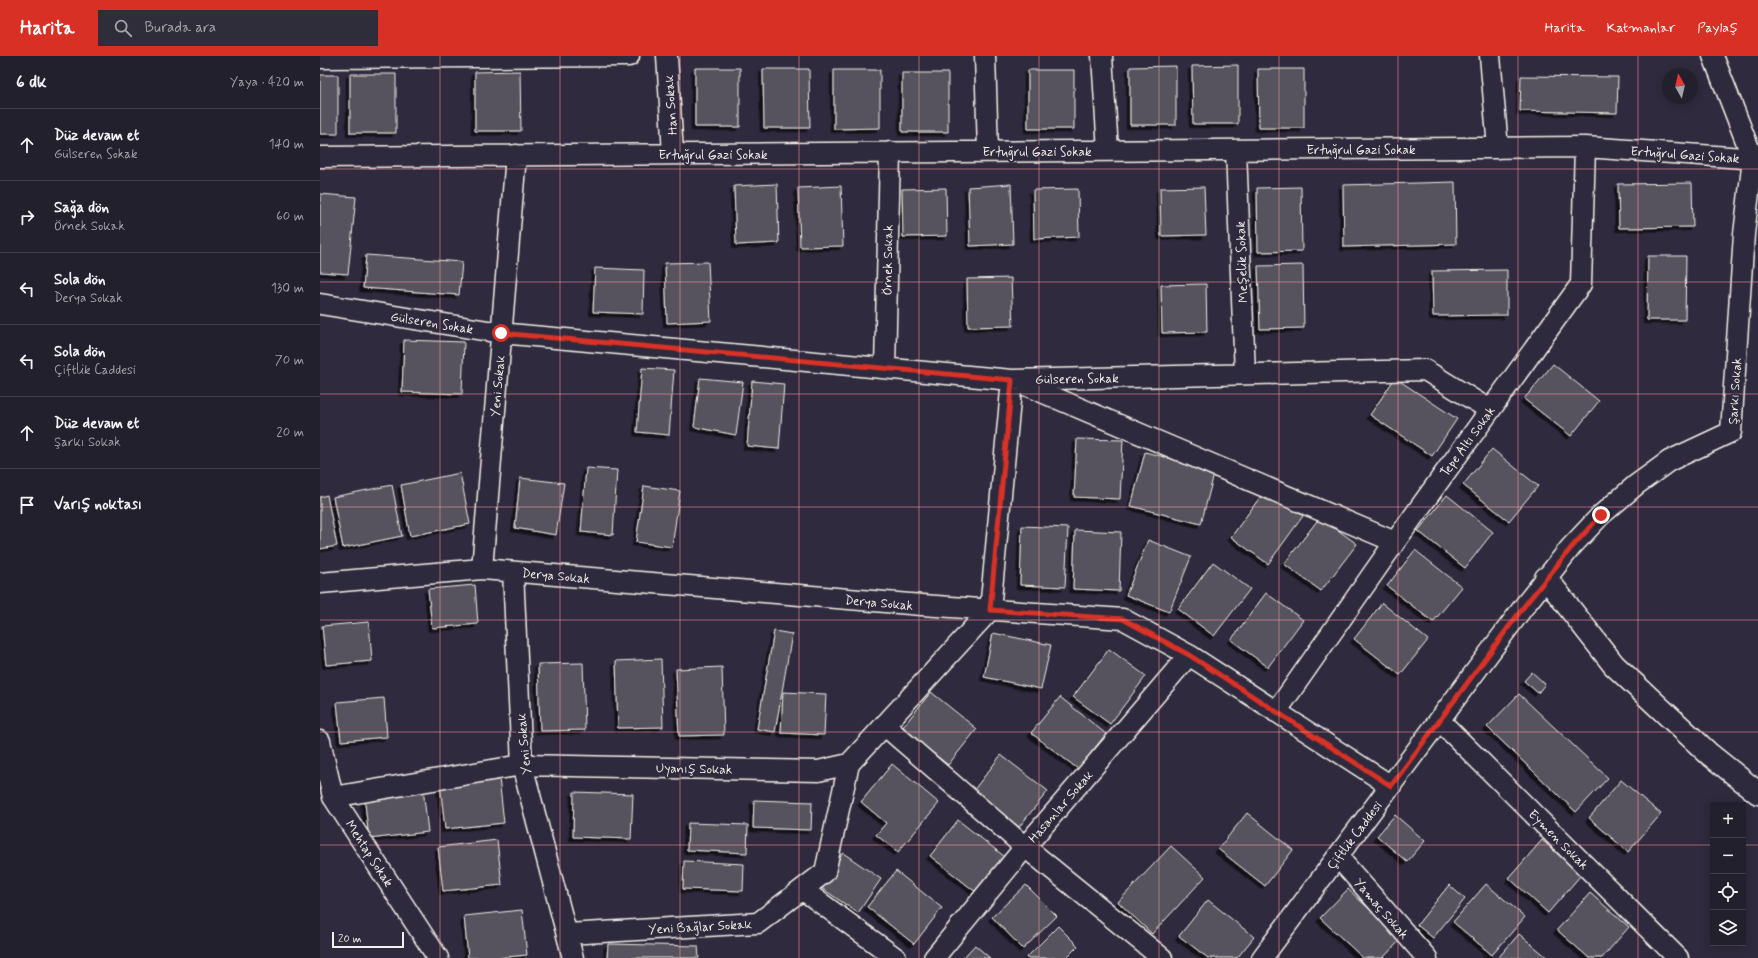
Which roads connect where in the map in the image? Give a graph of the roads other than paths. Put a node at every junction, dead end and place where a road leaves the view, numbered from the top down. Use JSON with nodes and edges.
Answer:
{"nodes":[{"id":1,"x":629,"y":56,"type":"edge"},
{"id":2,"x":667,"y":56,"type":"edge"},
{"id":3,"x":985,"y":56,"type":"edge"},
{"id":4,"x":1102,"y":56,"type":"edge"},
{"id":5,"x":1490,"y":56,"type":"edge"},
{"id":6,"x":1712,"y":56,"type":"edge"},
{"id":7,"x":320,"y":58,"type":"edge"},
{"id":8,"x":1585,"y":147,"type":"junction"},
{"id":9,"x":1498,"y":148,"type":"junction"},
{"id":10,"x":1236,"y":150,"type":"junction"},
{"id":11,"x":1108,"y":151,"type":"junction"},
{"id":12,"x":890,"y":152,"type":"junction"},
{"id":13,"x":988,"y":152,"type":"junction"},
{"id":14,"x":673,"y":154,"type":"junction"},
{"id":15,"x":516,"y":155,"type":"junction"},
{"id":16,"x":320,"y":156,"type":"edge"},
{"id":17,"x":1756,"y":159,"type":"edge"},
{"id":18,"x":320,"y":304,"type":"edge"},
{"id":19,"x":501,"y":333,"type":"junction"},
{"id":20,"x":885,"y":368,"type":"junction"},
{"id":21,"x":1245,"y":374,"type":"junction"},
{"id":22,"x":1012,"y":380,"type":"junction"},
{"id":23,"x":1490,"y":410,"type":"junction"},
{"id":24,"x":1395,"y":542,"type":"junction"},
{"id":25,"x":482,"y":569,"type":"junction"},
{"id":26,"x":513,"y":572,"type":"junction"},
{"id":27,"x":1546,"y":578,"type":"junction"},
{"id":28,"x":320,"y":583,"type":"edge"},
{"id":29,"x":990,"y":610,"type":"junction"},
{"id":30,"x":1189,"y":655,"type":"junction"},
{"id":31,"x":1276,"y":712,"type":"junction"},
{"id":32,"x":1440,"y":721,"type":"junction"},
{"id":33,"x":884,"y":725,"type":"junction"},
{"id":34,"x":320,"y":741,"type":"edge"},
{"id":35,"x":848,"y":764,"type":"junction"},
{"id":36,"x":522,"y":765,"type":"junction"},
{"id":37,"x":1391,"y":786,"type":"junction"},
{"id":38,"x":1758,"y":793,"type":"edge"},
{"id":39,"x":333,"y":797,"type":"junction"},
{"id":40,"x":1025,"y":847,"type":"junction"},
{"id":41,"x":1338,"y":857,"type":"junction"},
{"id":42,"x":803,"y":890,"type":"junction"},
{"id":43,"x":567,"y":934,"type":"junction"},
{"id":44,"x":438,"y":958,"type":"edge"},
{"id":45,"x":573,"y":958,"type":"edge"},
{"id":46,"x":896,"y":958,"type":"edge"},
{"id":47,"x":934,"y":958,"type":"edge"},
{"id":48,"x":1162,"y":958,"type":"edge"},
{"id":49,"x":1262,"y":958,"type":"edge"},
{"id":50,"x":1427,"y":958,"type":"edge"},
{"id":51,"x":1678,"y":958,"type":"edge"}],
"edges":[{"from":1,"to":7,"type":"street"},
{"from":2,"to":14,"type":"street","name":"Han Sokak"},
{"from":3,"to":13,"type":"street"},
{"from":4,"to":11,"type":"street"},
{"from":5,"to":9,"type":"street"},
{"from":6,"to":17,"type":"street"},
{"from":8,"to":9,"type":"street","name":"Ertuğrul Gazi Sokak"},
{"from":8,"to":17,"type":"street","name":"Ertuğrul Gazi Sokak"},
{"from":8,"to":23,"type":"street","name":"Tepe Altı Sokak"},
{"from":9,"to":10,"type":"street","name":"Ertuğrul Gazi Sokak"},
{"from":10,"to":11,"type":"street","name":"Ertuğrul Gazi Sokak"},
{"from":10,"to":21,"type":"street","name":"Meşelik Sokak"},
{"from":11,"to":13,"type":"street","name":"Ertuğrul Gazi Sokak"},
{"from":12,"to":13,"type":"street","name":"Ertuğrul Gazi Sokak"},
{"from":12,"to":14,"type":"street","name":"Ertuğrul Gazi Sokak"},
{"from":12,"to":20,"type":"street","name":"Örnek Sokak"},
{"from":14,"to":15,"type":"street","name":"Ertuğrul Gazi Sokak"},
{"from":15,"to":16,"type":"street","name":"Ertuğrul Gazi Sokak"},
{"from":15,"to":19,"type":"street","name":"Yeni Sokak"},
{"from":17,"to":27,"type":"street","name":"Şarkı Sokak"},
{"from":18,"to":19,"type":"street","name":"Gülseren Sokak"},
{"from":19,"to":20,"type":"street","name":"Gülseren Sokak"},
{"from":19,"to":25,"type":"street","name":"Yeni Sokak"},
{"from":20,"to":22,"type":"street","name":"Gülseren Sokak"},
{"from":21,"to":22,"type":"street","name":"Gülseren Sokak"},
{"from":21,"to":23,"type":"street","name":"Gülseren Sokak"},
{"from":22,"to":24,"type":"street"},
{"from":22,"to":29,"type":"street"},
{"from":23,"to":24,"type":"street","name":"Tepe Altı Sokak"},
{"from":24,"to":31,"type":"street","name":"Tepe Altı Sokak"},
{"from":25,"to":26,"type":"street","name":"Derya Sokak"},
{"from":25,"to":28,"type":"street","name":"Derya Sokak"},
{"from":26,"to":29,"type":"street","name":"Derya Sokak"},
{"from":26,"to":36,"type":"street","name":"Yeni Sokak"},
{"from":27,"to":32,"type":"street","name":"Çiftlik Caddesi"},
{"from":27,"to":38,"type":"street"},
{"from":29,"to":30,"type":"street","name":"Derya Sokak"},
{"from":29,"to":33,"type":"street"},
{"from":30,"to":31,"type":"street","name":"Derya Sokak"},
{"from":30,"to":40,"type":"street","name":"Hasanlar Sokak"},
{"from":31,"to":37,"type":"street","name":"Derya Sokak"},
{"from":32,"to":37,"type":"street","name":"Çiftlik Caddesi"},
{"from":32,"to":51,"type":"street","name":"Eymen Sokak"},
{"from":33,"to":35,"type":"street"},
{"from":33,"to":40,"type":"street"},
{"from":34,"to":39,"type":"street","name":"Mehtap Sokak"},
{"from":35,"to":36,"type":"street","name":"Uyanış Sokak"},
{"from":35,"to":42,"type":"street","name":"Yeni Bağlar Sokak"},
{"from":36,"to":39,"type":"street","name":"Uyanış Sokak"},
{"from":36,"to":43,"type":"street","name":"Yeni Sokak"},
{"from":37,"to":41,"type":"street","name":"Çiftlik Caddesi"},
{"from":39,"to":44,"type":"street","name":"Mehtap Sokak"},
{"from":40,"to":47,"type":"street","name":"Hasanlar Sokak"},
{"from":40,"to":48,"type":"street"},
{"from":41,"to":49,"type":"street","name":"Çiftlik Caddesi"},
{"from":41,"to":50,"type":"street","name":"Yamaç Sokak"},
{"from":42,"to":43,"type":"street","name":"Yeni Bağlar Sokak"},
{"from":42,"to":46,"type":"street"},
{"from":43,"to":45,"type":"street","name":"Yeni Sokak"}]}
